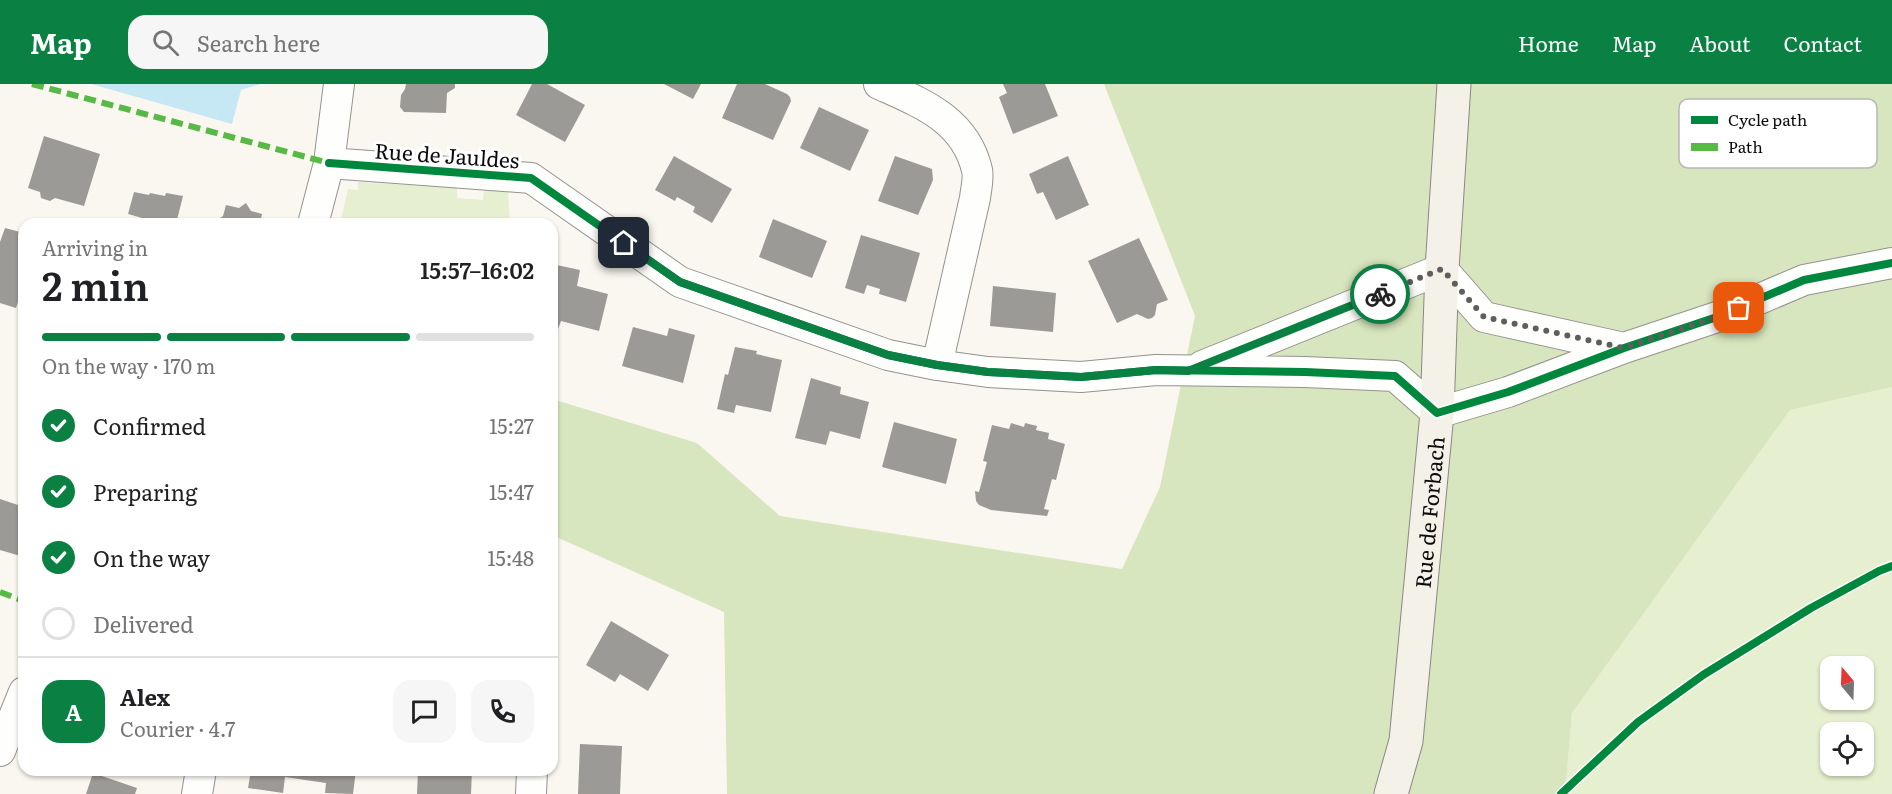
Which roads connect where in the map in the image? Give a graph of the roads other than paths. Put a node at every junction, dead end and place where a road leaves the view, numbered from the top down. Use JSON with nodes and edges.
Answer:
{"nodes":[{"id":1,"x":339,"y":84,"type":"edge"},
{"id":2,"x":879,"y":84,"type":"edge"},
{"id":3,"x":1454,"y":84,"type":"edge"},
{"id":4,"x":329,"y":163,"type":"junction"},
{"id":5,"x":315,"y":218,"type":"edge"},
{"id":6,"x":1892,"y":263,"type":"edge"},
{"id":7,"x":1442,"y":269,"type":"junction"},
{"id":8,"x":1624,"y":348,"type":"junction"},
{"id":9,"x":937,"y":365,"type":"junction"},
{"id":10,"x":1188,"y":371,"type":"junction"},
{"id":11,"x":1437,"y":412,"type":"junction"},
{"id":12,"x":18,"y":707,"type":"edge"},
{"id":13,"x":0,"y":751,"type":"edge"},
{"id":14,"x":200,"y":776,"type":"edge"},
{"id":15,"x":532,"y":776,"type":"edge"},
{"id":16,"x":197,"y":794,"type":"edge"},
{"id":17,"x":531,"y":794,"type":"edge"},
{"id":18,"x":1391,"y":794,"type":"edge"}],
"edges":[{"from":1,"to":4,"type":"street"},
{"from":2,"to":9,"type":"street"},
{"from":3,"to":7,"type":"main road","name":"Rue de Forbach"},
{"from":4,"to":5,"type":"street"},
{"from":4,"to":9,"type":"street","name":"Rue de Jauldes"},
{"from":6,"to":8,"type":"street"},
{"from":7,"to":8,"type":"street"},
{"from":7,"to":10,"type":"street","name":"Rue de Jauldes"},
{"from":7,"to":11,"type":"main road","name":"Rue de Forbach"},
{"from":8,"to":11,"type":"street"},
{"from":9,"to":10,"type":"street","name":"Rue de Jauldes"},
{"from":10,"to":11,"type":"street","name":"Rue de Jauldes"},
{"from":11,"to":18,"type":"main road","name":"Rue de Forbach"},
{"from":12,"to":13,"type":"street"},
{"from":14,"to":16,"type":"street"},
{"from":15,"to":17,"type":"street"}]}
